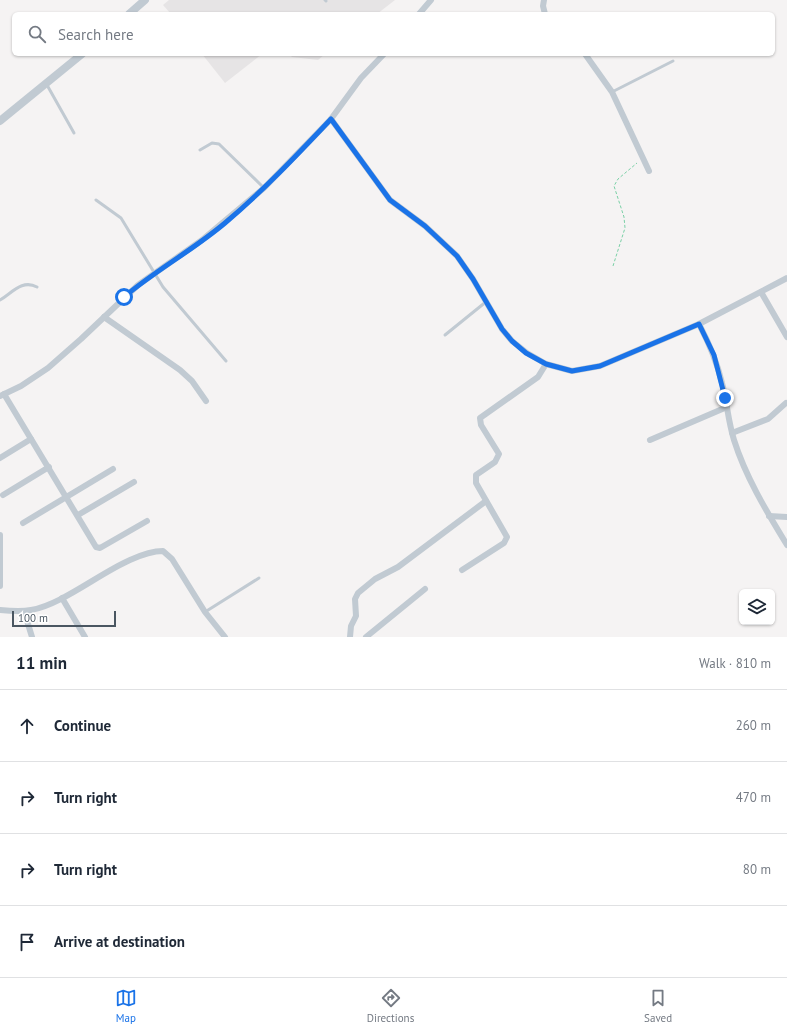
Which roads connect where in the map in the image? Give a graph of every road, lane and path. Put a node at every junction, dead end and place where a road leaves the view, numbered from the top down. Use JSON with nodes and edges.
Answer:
{"nodes":[{"id":1,"x":145,"y":0,"type":"edge"},
{"id":2,"x":431,"y":0,"type":"edge"},
{"id":3,"x":544,"y":0,"type":"edge"},
{"id":4,"x":131,"y":12,"type":"edge"},
{"id":5,"x":421,"y":12,"type":"edge"},
{"id":6,"x":544,"y":12,"type":"edge"},
{"id":7,"x":80,"y":56,"type":"edge"},
{"id":8,"x":382,"y":56,"type":"edge"},
{"id":9,"x":586,"y":56,"type":"edge"},
{"id":10,"x":673,"y":60,"type":"dead end"},
{"id":11,"x":46,"y":83,"type":"junction"},
{"id":12,"x":612,"y":92,"type":"junction"},
{"id":13,"x":331,"y":119,"type":"junction"},
{"id":14,"x":0,"y":122,"type":"edge"},
{"id":15,"x":74,"y":133,"type":"dead end"},
{"id":16,"x":200,"y":150,"type":"dead end"},
{"id":17,"x":643,"y":158,"type":"junction"},
{"id":18,"x":649,"y":171,"type":"dead end"},
{"id":19,"x":264,"y":188,"type":"junction"},
{"id":20,"x":96,"y":200,"type":"dead end"},
{"id":21,"x":614,"y":266,"type":"dead end"},
{"id":22,"x":153,"y":273,"type":"junction"},
{"id":23,"x":787,"y":278,"type":"edge"},
{"id":24,"x":37,"y":288,"type":"dead end"},
{"id":25,"x":762,"y":292,"type":"junction"},
{"id":26,"x":0,"y":300,"type":"edge"},
{"id":27,"x":487,"y":301,"type":"junction"},
{"id":28,"x":104,"y":317,"type":"junction"},
{"id":29,"x":699,"y":324,"type":"junction"},
{"id":30,"x":445,"y":335,"type":"dead end"},
{"id":31,"x":787,"y":337,"type":"edge"},
{"id":32,"x":226,"y":361,"type":"dead end"},
{"id":33,"x":546,"y":364,"type":"junction"},
{"id":34,"x":2,"y":395,"type":"edge"},
{"id":35,"x":206,"y":401,"type":"dead end"},
{"id":36,"x":786,"y":402,"type":"edge"},
{"id":37,"x":727,"y":407,"type":"junction"},
{"id":38,"x":732,"y":433,"type":"junction"},
{"id":39,"x":32,"y":439,"type":"junction"},
{"id":40,"x":650,"y":440,"type":"dead end"},
{"id":41,"x":0,"y":458,"type":"edge"},
{"id":42,"x":48,"y":467,"type":"junction"},
{"id":43,"x":113,"y":469,"type":"dead end"},
{"id":44,"x":134,"y":482,"type":"dead end"},
{"id":45,"x":3,"y":495,"type":"dead end"},
{"id":46,"x":66,"y":496,"type":"junction"},
{"id":47,"x":486,"y":501,"type":"junction"},
{"id":48,"x":78,"y":516,"type":"junction"},
{"id":49,"x":769,"y":516,"type":"junction"},
{"id":50,"x":787,"y":517,"type":"edge"},
{"id":51,"x":147,"y":521,"type":"dead end"},
{"id":52,"x":23,"y":523,"type":"dead end"},
{"id":53,"x":0,"y":535,"type":"edge"},
{"id":54,"x":787,"y":546,"type":"edge"},
{"id":55,"x":462,"y":570,"type":"dead end"},
{"id":56,"x":259,"y":578,"type":"dead end"},
{"id":57,"x":0,"y":586,"type":"edge"},
{"id":58,"x":425,"y":589,"type":"dead end"},
{"id":59,"x":62,"y":598,"type":"junction"},
{"id":60,"x":0,"y":610,"type":"edge"},
{"id":61,"x":24,"y":611,"type":"junction"},
{"id":62,"x":205,"y":612,"type":"junction"},
{"id":63,"x":32,"y":637,"type":"edge"},
{"id":64,"x":85,"y":637,"type":"edge"},
{"id":65,"x":225,"y":637,"type":"edge"},
{"id":66,"x":350,"y":637,"type":"edge"},
{"id":67,"x":366,"y":637,"type":"edge"}],
"edges":[{"from":1,"to":4,"type":"street"},
{"from":2,"to":5,"type":"street"},
{"from":3,"to":6,"type":"street"},
{"from":7,"to":11,"type":"street"},
{"from":8,"to":13,"type":"street"},
{"from":9,"to":12,"type":"street"},
{"from":10,"to":12,"type":"lane"},
{"from":11,"to":14,"type":"street"},
{"from":11,"to":15,"type":"lane"},
{"from":12,"to":17,"type":"street"},
{"from":13,"to":19,"type":"street"},
{"from":13,"to":27,"type":"street"},
{"from":16,"to":19,"type":"lane"},
{"from":17,"to":18,"type":"street"},
{"from":17,"to":21,"type":"path"},
{"from":19,"to":22,"type":"street"},
{"from":20,"to":22,"type":"lane"},
{"from":22,"to":28,"type":"street"},
{"from":22,"to":32,"type":"lane"},
{"from":23,"to":25,"type":"street"},
{"from":24,"to":26,"type":"lane"},
{"from":25,"to":29,"type":"street"},
{"from":25,"to":31,"type":"street"},
{"from":27,"to":30,"type":"lane"},
{"from":27,"to":33,"type":"street"},
{"from":28,"to":34,"type":"street"},
{"from":28,"to":35,"type":"street"},
{"from":29,"to":33,"type":"street"},
{"from":29,"to":37,"type":"street"},
{"from":33,"to":47,"type":"street"},
{"from":34,"to":39,"type":"street"},
{"from":36,"to":38,"type":"street"},
{"from":37,"to":38,"type":"street"},
{"from":37,"to":40,"type":"street"},
{"from":38,"to":49,"type":"street"},
{"from":39,"to":41,"type":"street"},
{"from":39,"to":42,"type":"street"},
{"from":42,"to":45,"type":"street"},
{"from":42,"to":46,"type":"street"},
{"from":43,"to":46,"type":"street"},
{"from":44,"to":48,"type":"street"},
{"from":46,"to":48,"type":"street"},
{"from":46,"to":52,"type":"street"},
{"from":47,"to":55,"type":"street"},
{"from":47,"to":66,"type":"street"},
{"from":48,"to":51,"type":"street"},
{"from":49,"to":50,"type":"street"},
{"from":49,"to":54,"type":"street"},
{"from":53,"to":57,"type":"street"},
{"from":56,"to":62,"type":"lane"},
{"from":58,"to":67,"type":"street"},
{"from":59,"to":61,"type":"street"},
{"from":59,"to":62,"type":"street"},
{"from":59,"to":64,"type":"street"},
{"from":60,"to":61,"type":"street"},
{"from":61,"to":63,"type":"street"},
{"from":62,"to":65,"type":"street"}]}
